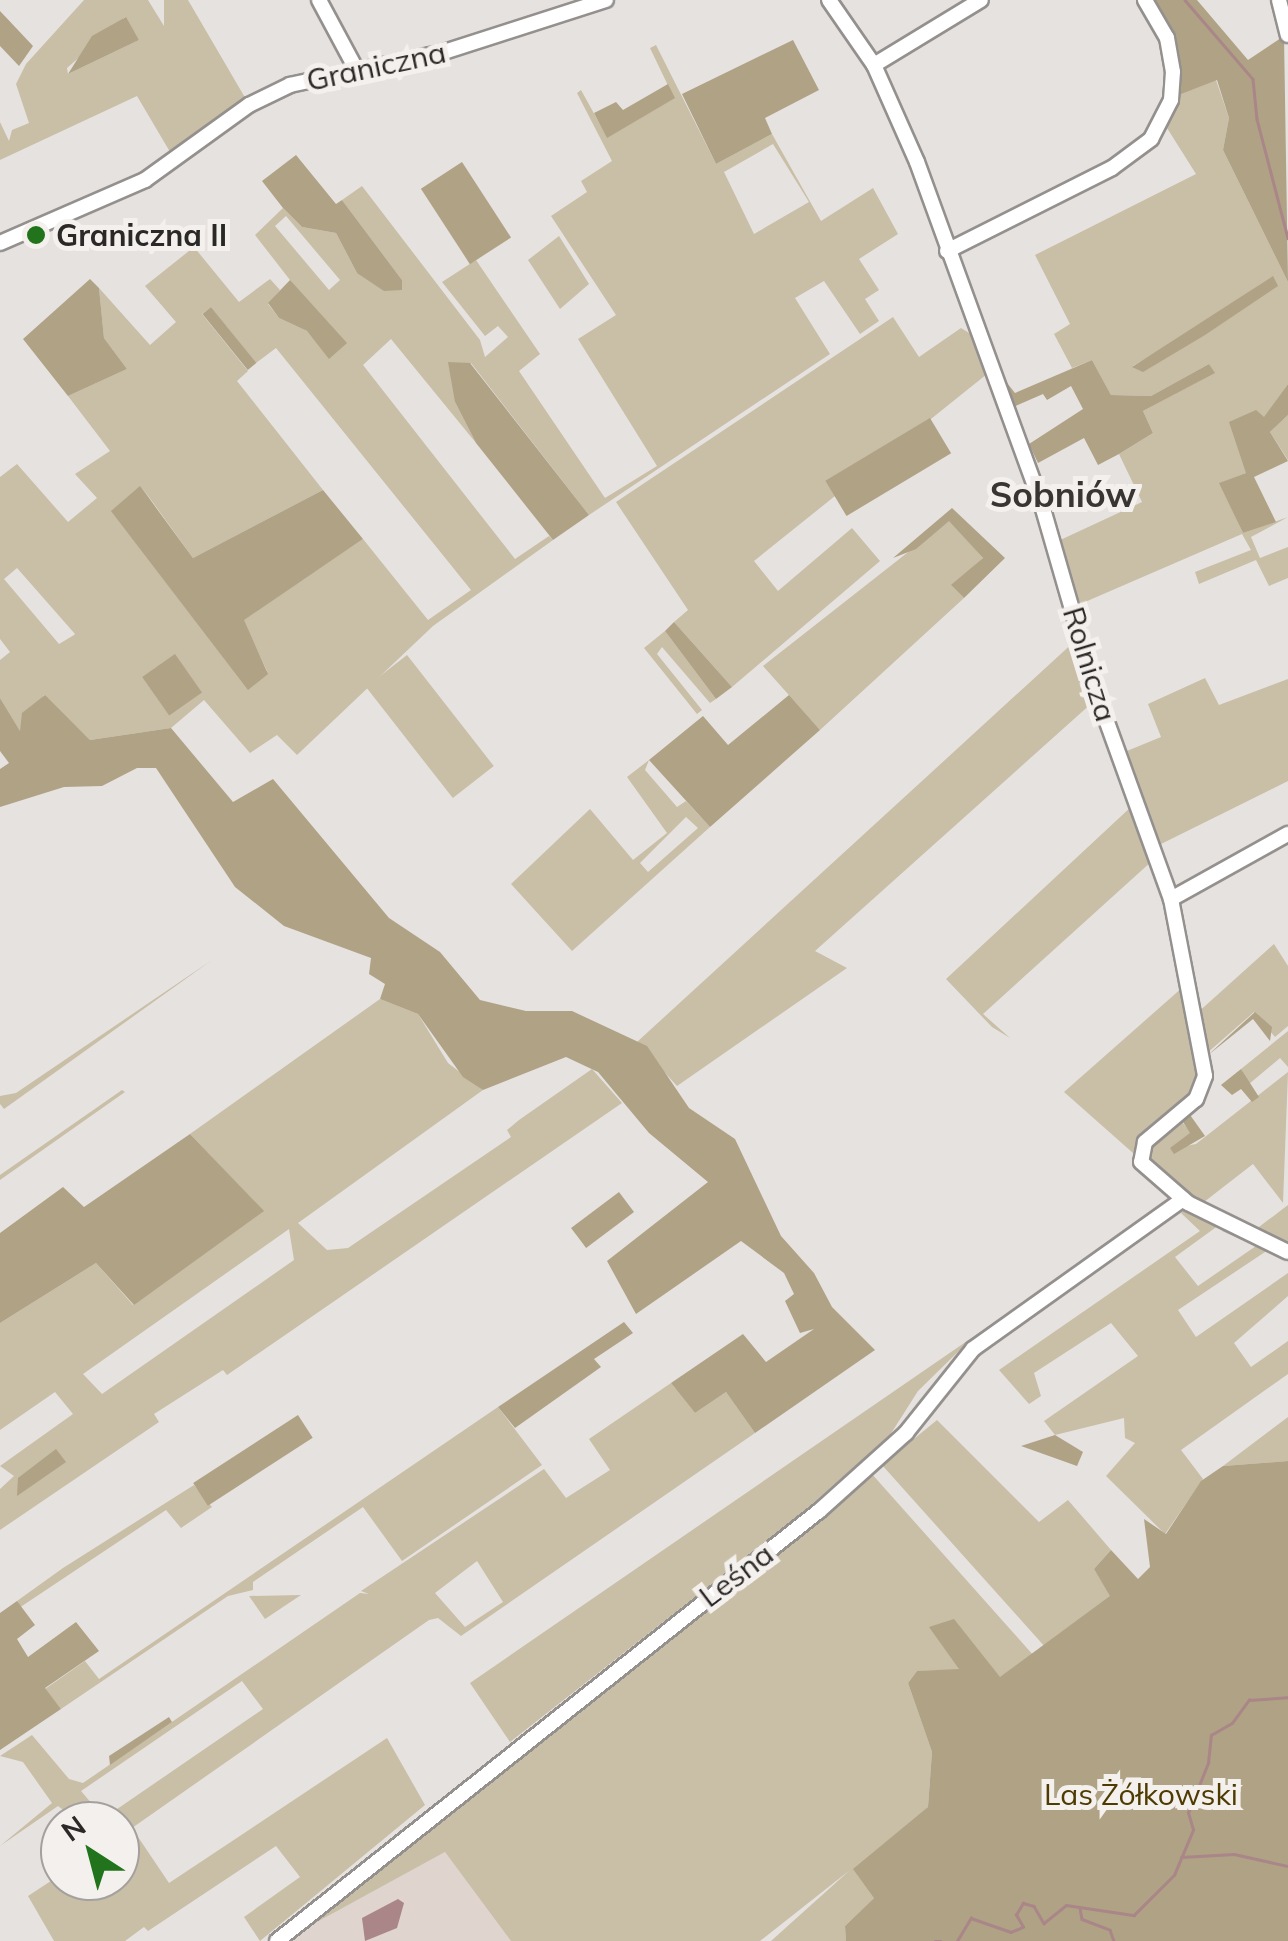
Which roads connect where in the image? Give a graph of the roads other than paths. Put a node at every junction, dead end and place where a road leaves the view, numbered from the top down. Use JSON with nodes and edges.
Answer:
{"nodes":[{"id":1,"x":319,"y":0,"type":"edge"},
{"id":2,"x":606,"y":0,"type":"edge"},
{"id":3,"x":829,"y":0,"type":"edge"},
{"id":4,"x":981,"y":0,"type":"edge"},
{"id":5,"x":1145,"y":0,"type":"edge"},
{"id":6,"x":1279,"y":0,"type":"edge"},
{"id":7,"x":1288,"y":35,"type":"edge"},
{"id":8,"x":874,"y":65,"type":"junction"},
{"id":9,"x":356,"y":69,"type":"junction"},
{"id":10,"x":0,"y":243,"type":"edge"},
{"id":11,"x":947,"y":251,"type":"junction"},
{"id":12,"x":1288,"y":834,"type":"edge"},
{"id":13,"x":1171,"y":899,"type":"junction"},
{"id":14,"x":1183,"y":1200,"type":"junction"},
{"id":15,"x":1288,"y":1252,"type":"edge"},
{"id":16,"x":277,"y":1941,"type":"edge"}],
"edges":[{"from":1,"to":9,"type":"street"},
{"from":2,"to":9,"type":"street","name":"Graniczna"},
{"from":3,"to":8,"type":"street","name":"Rolnicza"},
{"from":4,"to":8,"type":"street"},
{"from":5,"to":11,"type":"street"},
{"from":6,"to":7,"type":"street"},
{"from":8,"to":11,"type":"street","name":"Rolnicza"},
{"from":9,"to":10,"type":"street","name":"Graniczna"},
{"from":11,"to":13,"type":"street","name":"Rolnicza"},
{"from":12,"to":13,"type":"street"},
{"from":13,"to":14,"type":"street","name":"Rolnicza"},
{"from":14,"to":15,"type":"street","name":"Rolnicza"},
{"from":14,"to":16,"type":"street","name":"Leśna"}]}
